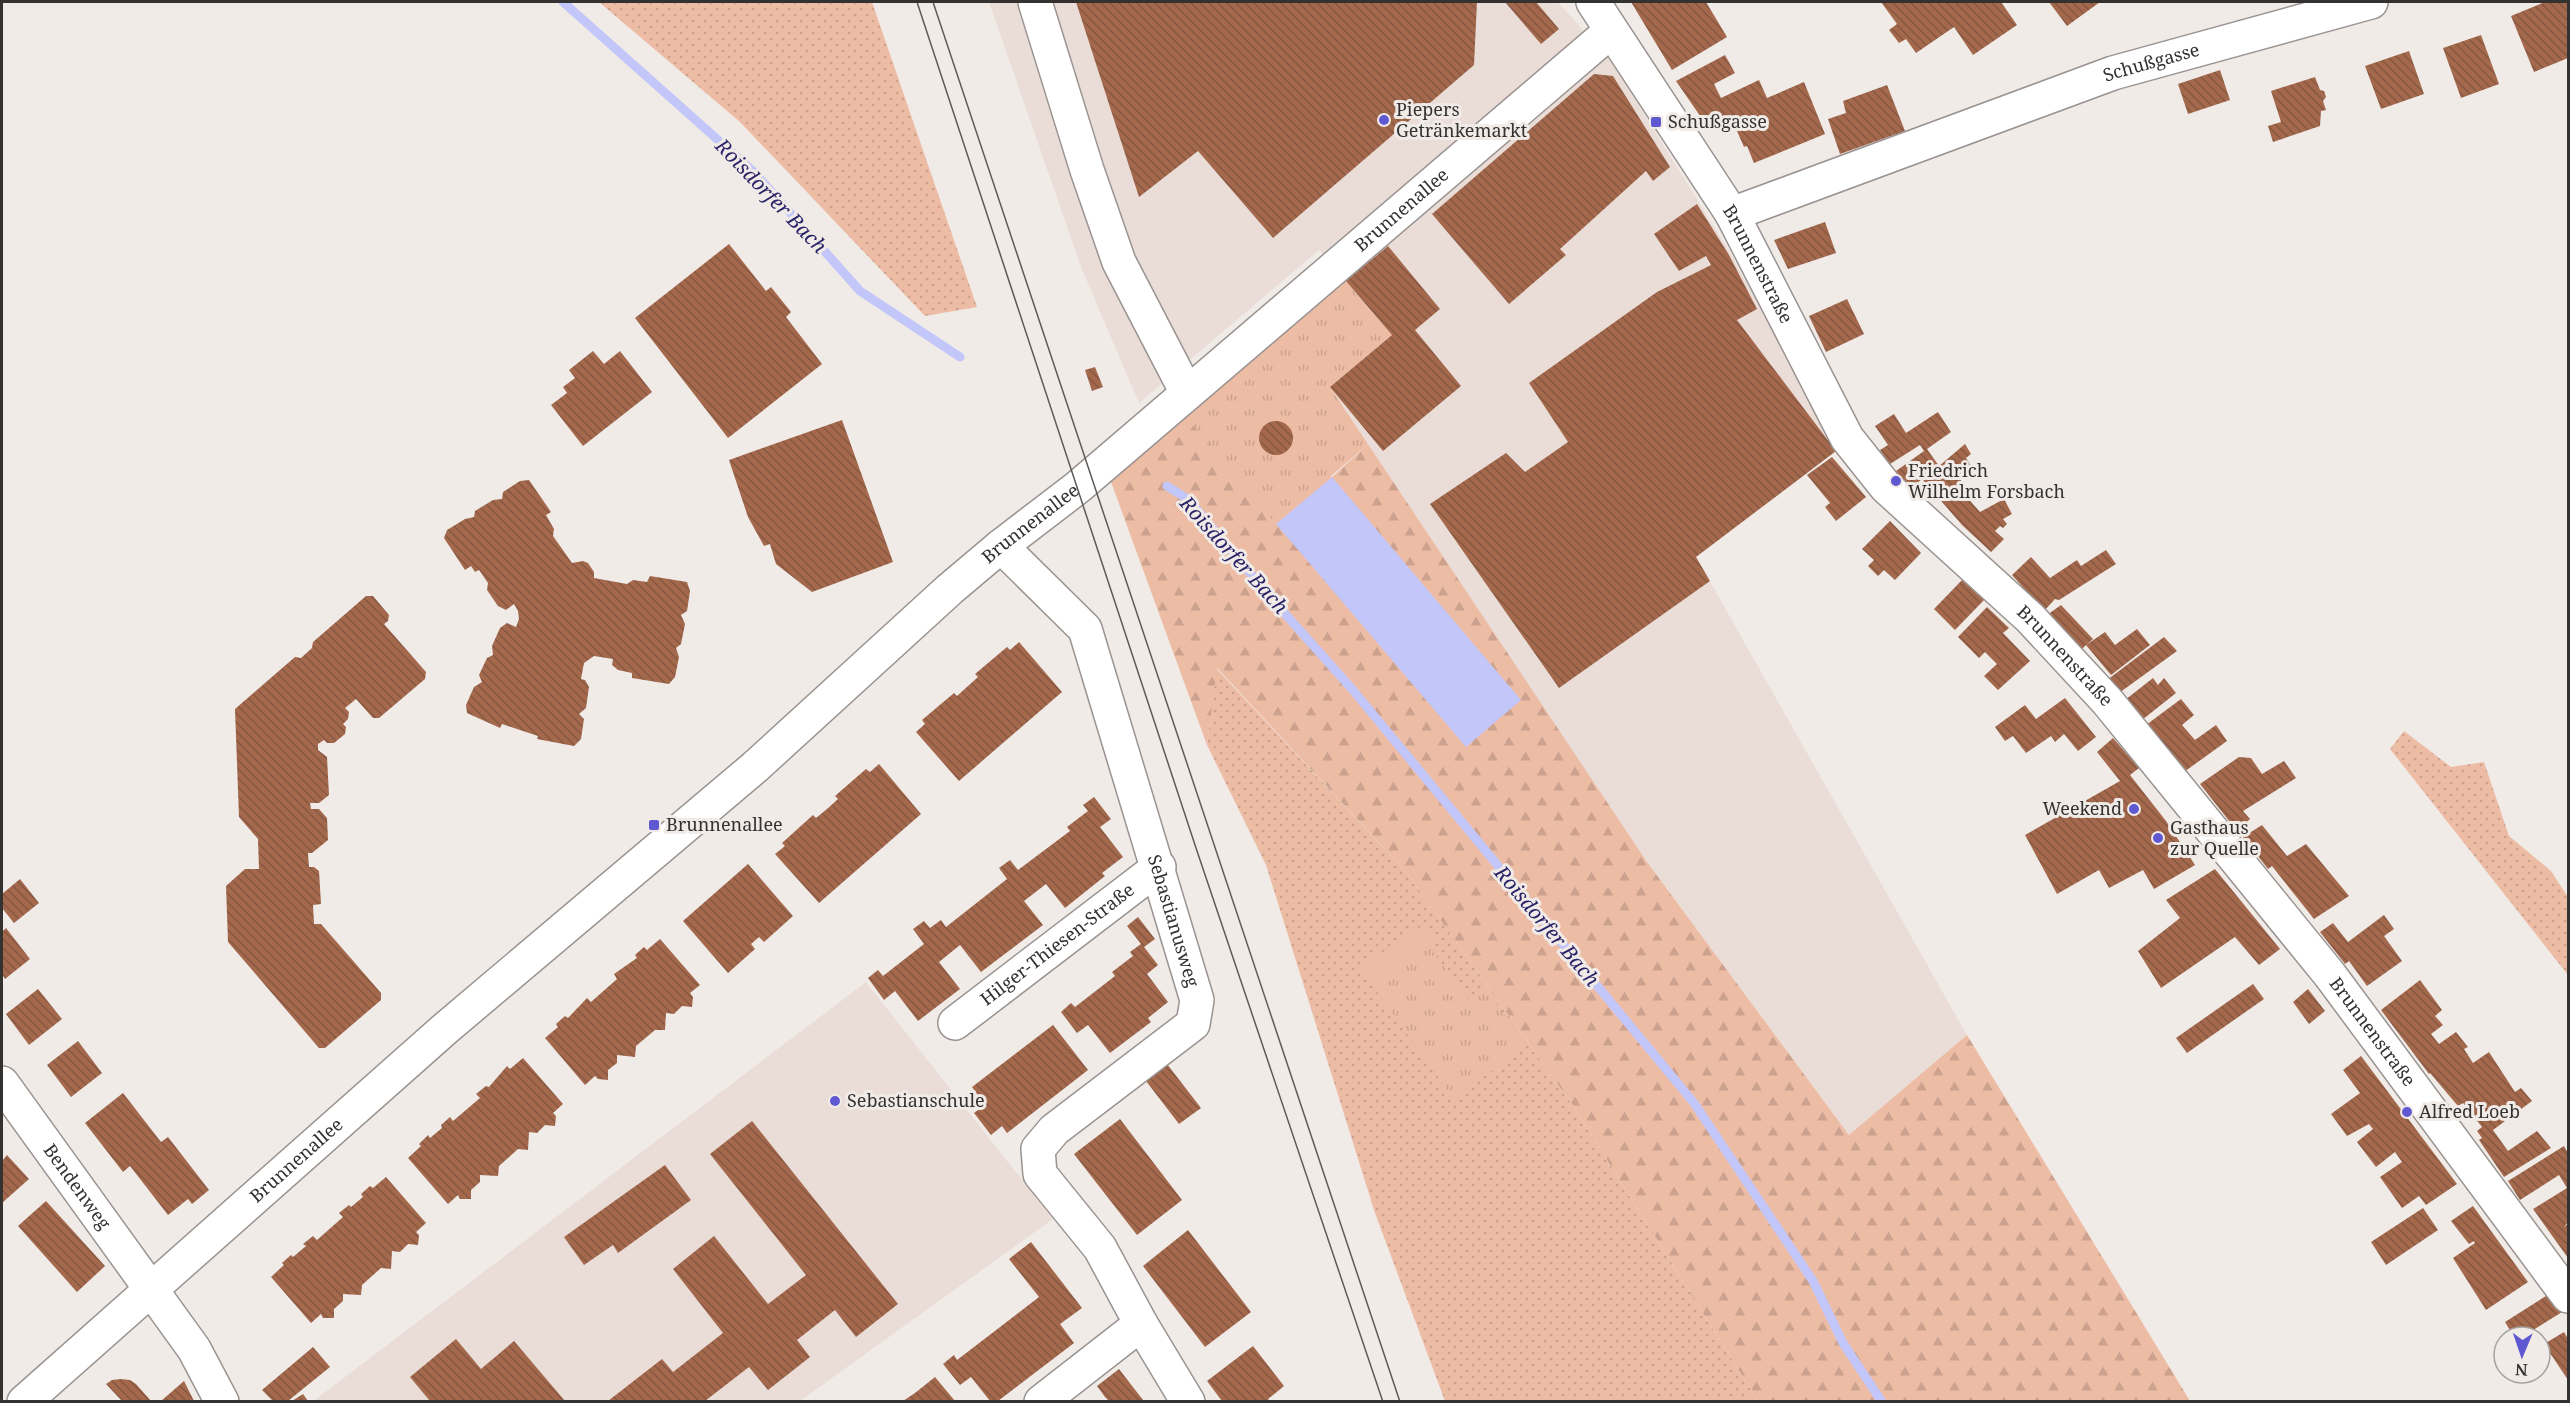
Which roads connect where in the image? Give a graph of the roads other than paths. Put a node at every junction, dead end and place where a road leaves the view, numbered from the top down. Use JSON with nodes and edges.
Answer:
{"nodes":[{"id":1,"x":1035,"y":2,"type":"edge"},
{"id":2,"x":1593,"y":2,"type":"edge"},
{"id":3,"x":2371,"y":2,"type":"edge"},
{"id":4,"x":1611,"y":31,"type":"junction"},
{"id":5,"x":1732,"y":214,"type":"junction"},
{"id":6,"x":1187,"y":393,"type":"junction"},
{"id":7,"x":1001,"y":546,"type":"junction"},
{"id":8,"x":1159,"y":867,"type":"junction"},
{"id":9,"x":955,"y":1023,"type":"dead end"},
{"id":10,"x":2,"y":1083,"type":"edge"},
{"id":11,"x":151,"y":1291,"type":"junction"},
{"id":12,"x":2568,"y":1296,"type":"edge"},
{"id":13,"x":1141,"y":1324,"type":"junction"},
{"id":14,"x":24,"y":1401,"type":"edge"},
{"id":15,"x":222,"y":1401,"type":"edge"},
{"id":16,"x":1041,"y":1401,"type":"edge"},
{"id":17,"x":1188,"y":1401,"type":"edge"}],
"edges":[{"from":1,"to":6,"type":"street"},
{"from":2,"to":4,"type":"street","name":"Brunnenstraße"},
{"from":3,"to":5,"type":"street","name":"Schußgasse"},
{"from":4,"to":5,"type":"street","name":"Brunnenstraße"},
{"from":4,"to":6,"type":"street","name":"Brunnenallee"},
{"from":5,"to":12,"type":"street","name":"Brunnenstraße"},
{"from":6,"to":7,"type":"street","name":"Brunnenallee"},
{"from":7,"to":8,"type":"street","name":"Sebastianusweg"},
{"from":7,"to":11,"type":"street","name":"Brunnenallee"},
{"from":8,"to":9,"type":"street","name":"Hilger-Thiesen-Straße"},
{"from":8,"to":13,"type":"street","name":"Sebastianusweg"},
{"from":10,"to":11,"type":"street","name":"Bendenweg"},
{"from":11,"to":14,"type":"street","name":"Brunnenallee"},
{"from":11,"to":15,"type":"street","name":"Bendenweg"},
{"from":13,"to":16,"type":"street"},
{"from":13,"to":17,"type":"street","name":"Sebastianusweg"}]}
